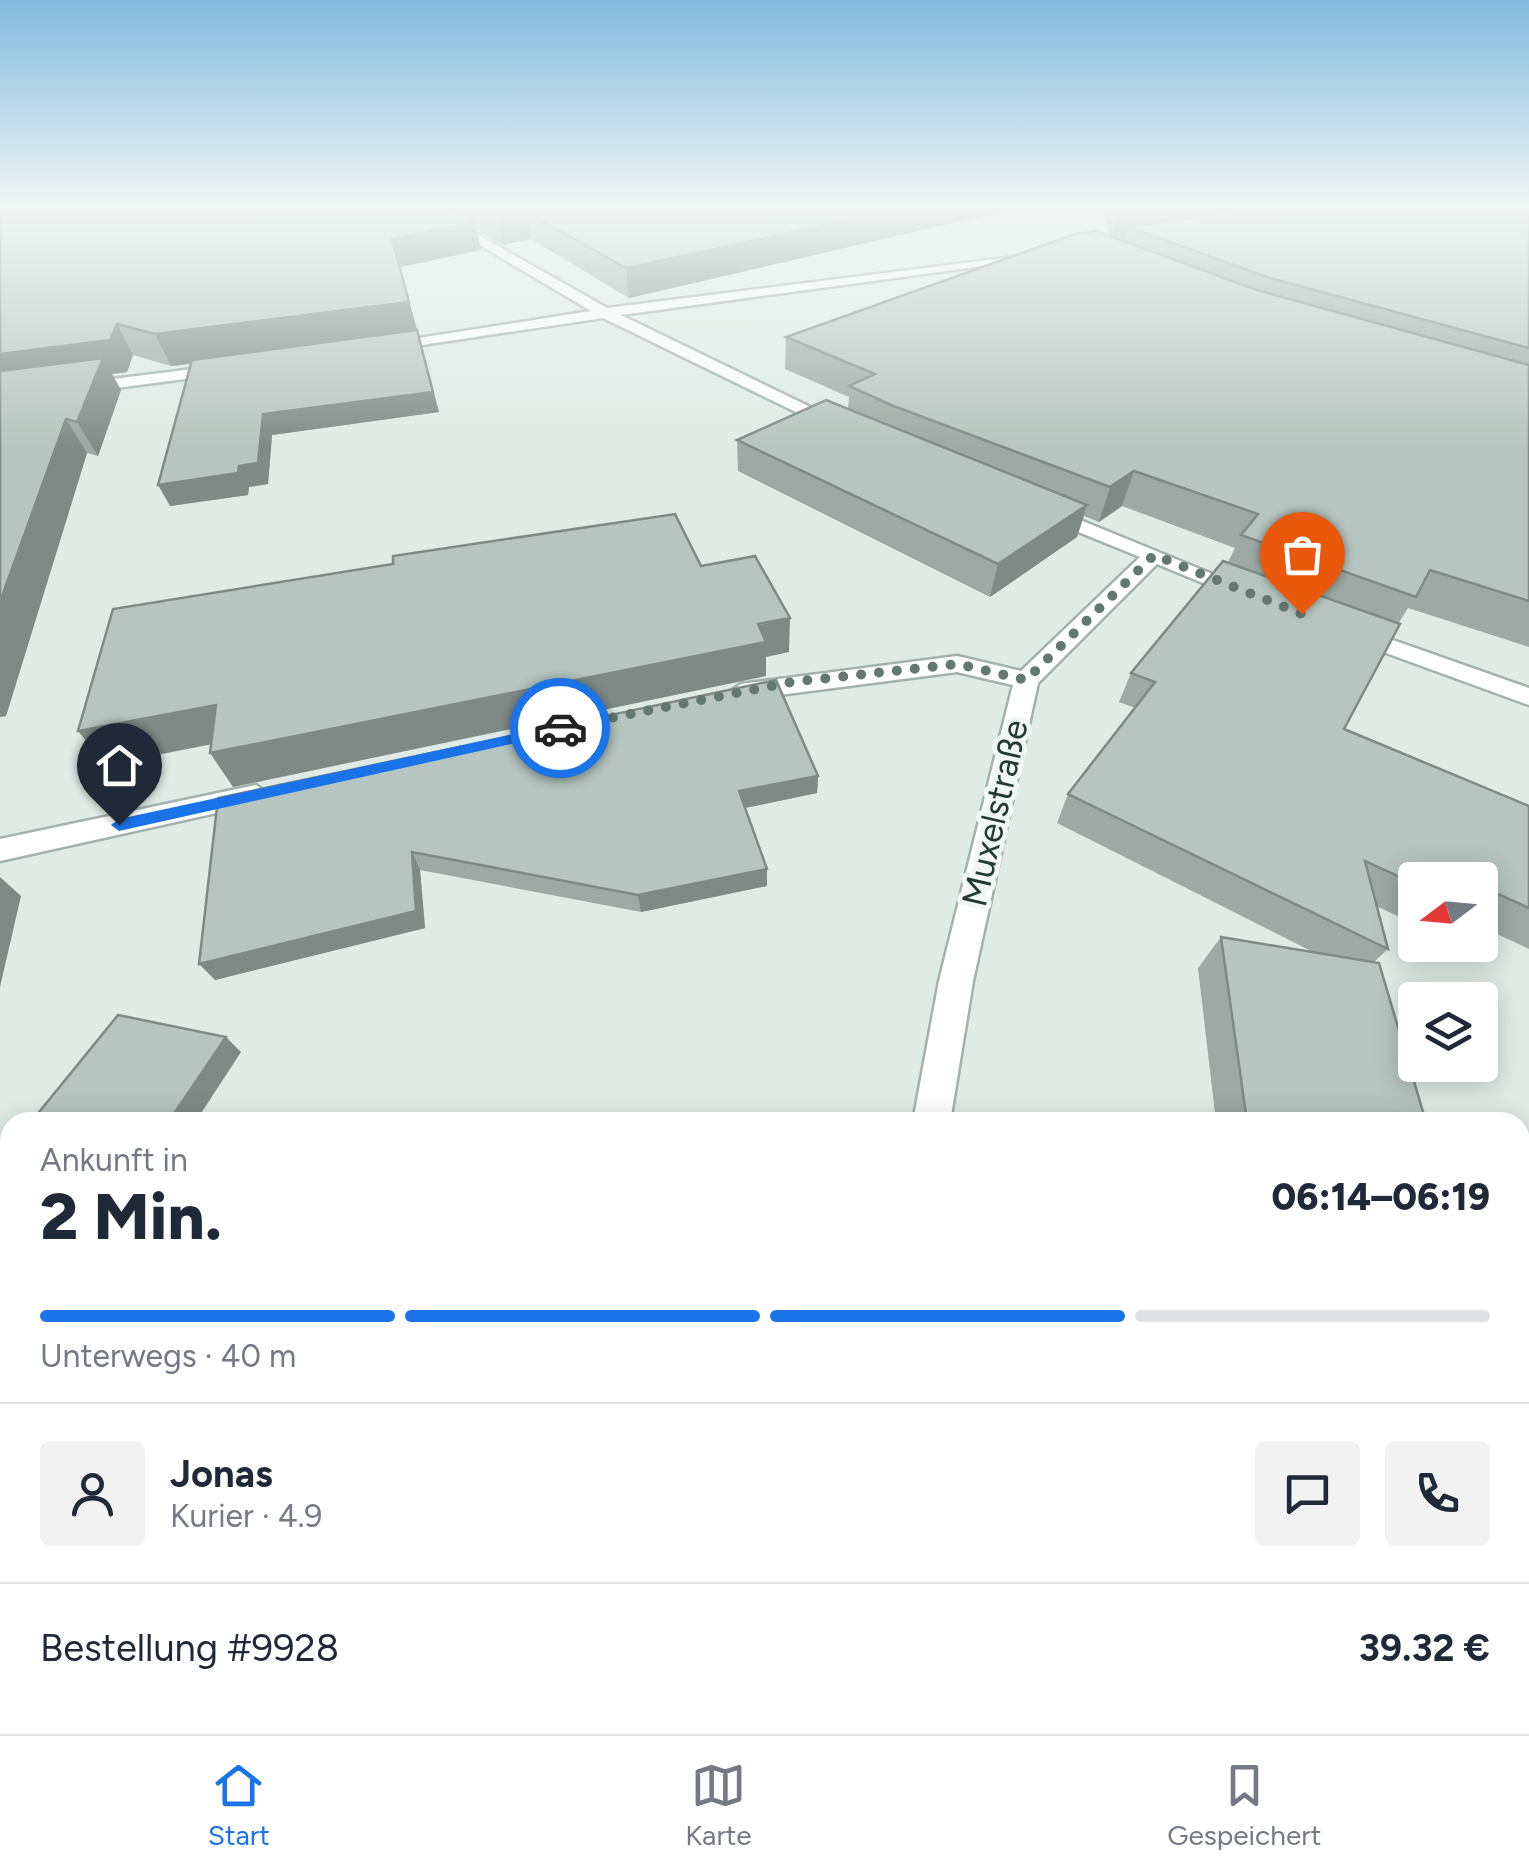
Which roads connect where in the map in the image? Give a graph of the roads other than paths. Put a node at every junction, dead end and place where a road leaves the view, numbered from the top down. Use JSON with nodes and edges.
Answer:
{"nodes":[{"id":1,"x":560,"y":287,"type":"edge"},
{"id":2,"x":811,"y":287,"type":"edge"},
{"id":3,"x":605,"y":313,"type":"junction"},
{"id":4,"x":367,"y":351,"type":"edge"},
{"id":5,"x":236,"y":369,"type":"edge"},
{"id":6,"x":0,"y":398,"type":"edge"},
{"id":7,"x":862,"y":438,"type":"edge"},
{"id":8,"x":1032,"y":507,"type":"edge"},
{"id":9,"x":1154,"y":555,"type":"junction"},
{"id":10,"x":1266,"y":601,"type":"edge"},
{"id":11,"x":1338,"y":627,"type":"edge"},
{"id":12,"x":1026,"y":680,"type":"junction"},
{"id":13,"x":713,"y":697,"type":"edge"},
{"id":14,"x":1529,"y":697,"type":"edge"},
{"id":15,"x":290,"y":788,"type":"edge"},
{"id":16,"x":0,"y":850,"type":"edge"},
{"id":17,"x":933,"y":1112,"type":"edge"}],
"edges":[{"from":1,"to":3,"type":"street"},
{"from":2,"to":3,"type":"street"},
{"from":3,"to":4,"type":"street"},
{"from":3,"to":7,"type":"street"},
{"from":5,"to":6,"type":"street"},
{"from":8,"to":9,"type":"street"},
{"from":9,"to":10,"type":"street"},
{"from":9,"to":12,"type":"street","name":"Muxelstraße"},
{"from":11,"to":14,"type":"street"},
{"from":12,"to":13,"type":"street"},
{"from":12,"to":17,"type":"street","name":"Muxelstraße"},
{"from":15,"to":16,"type":"street"}]}
